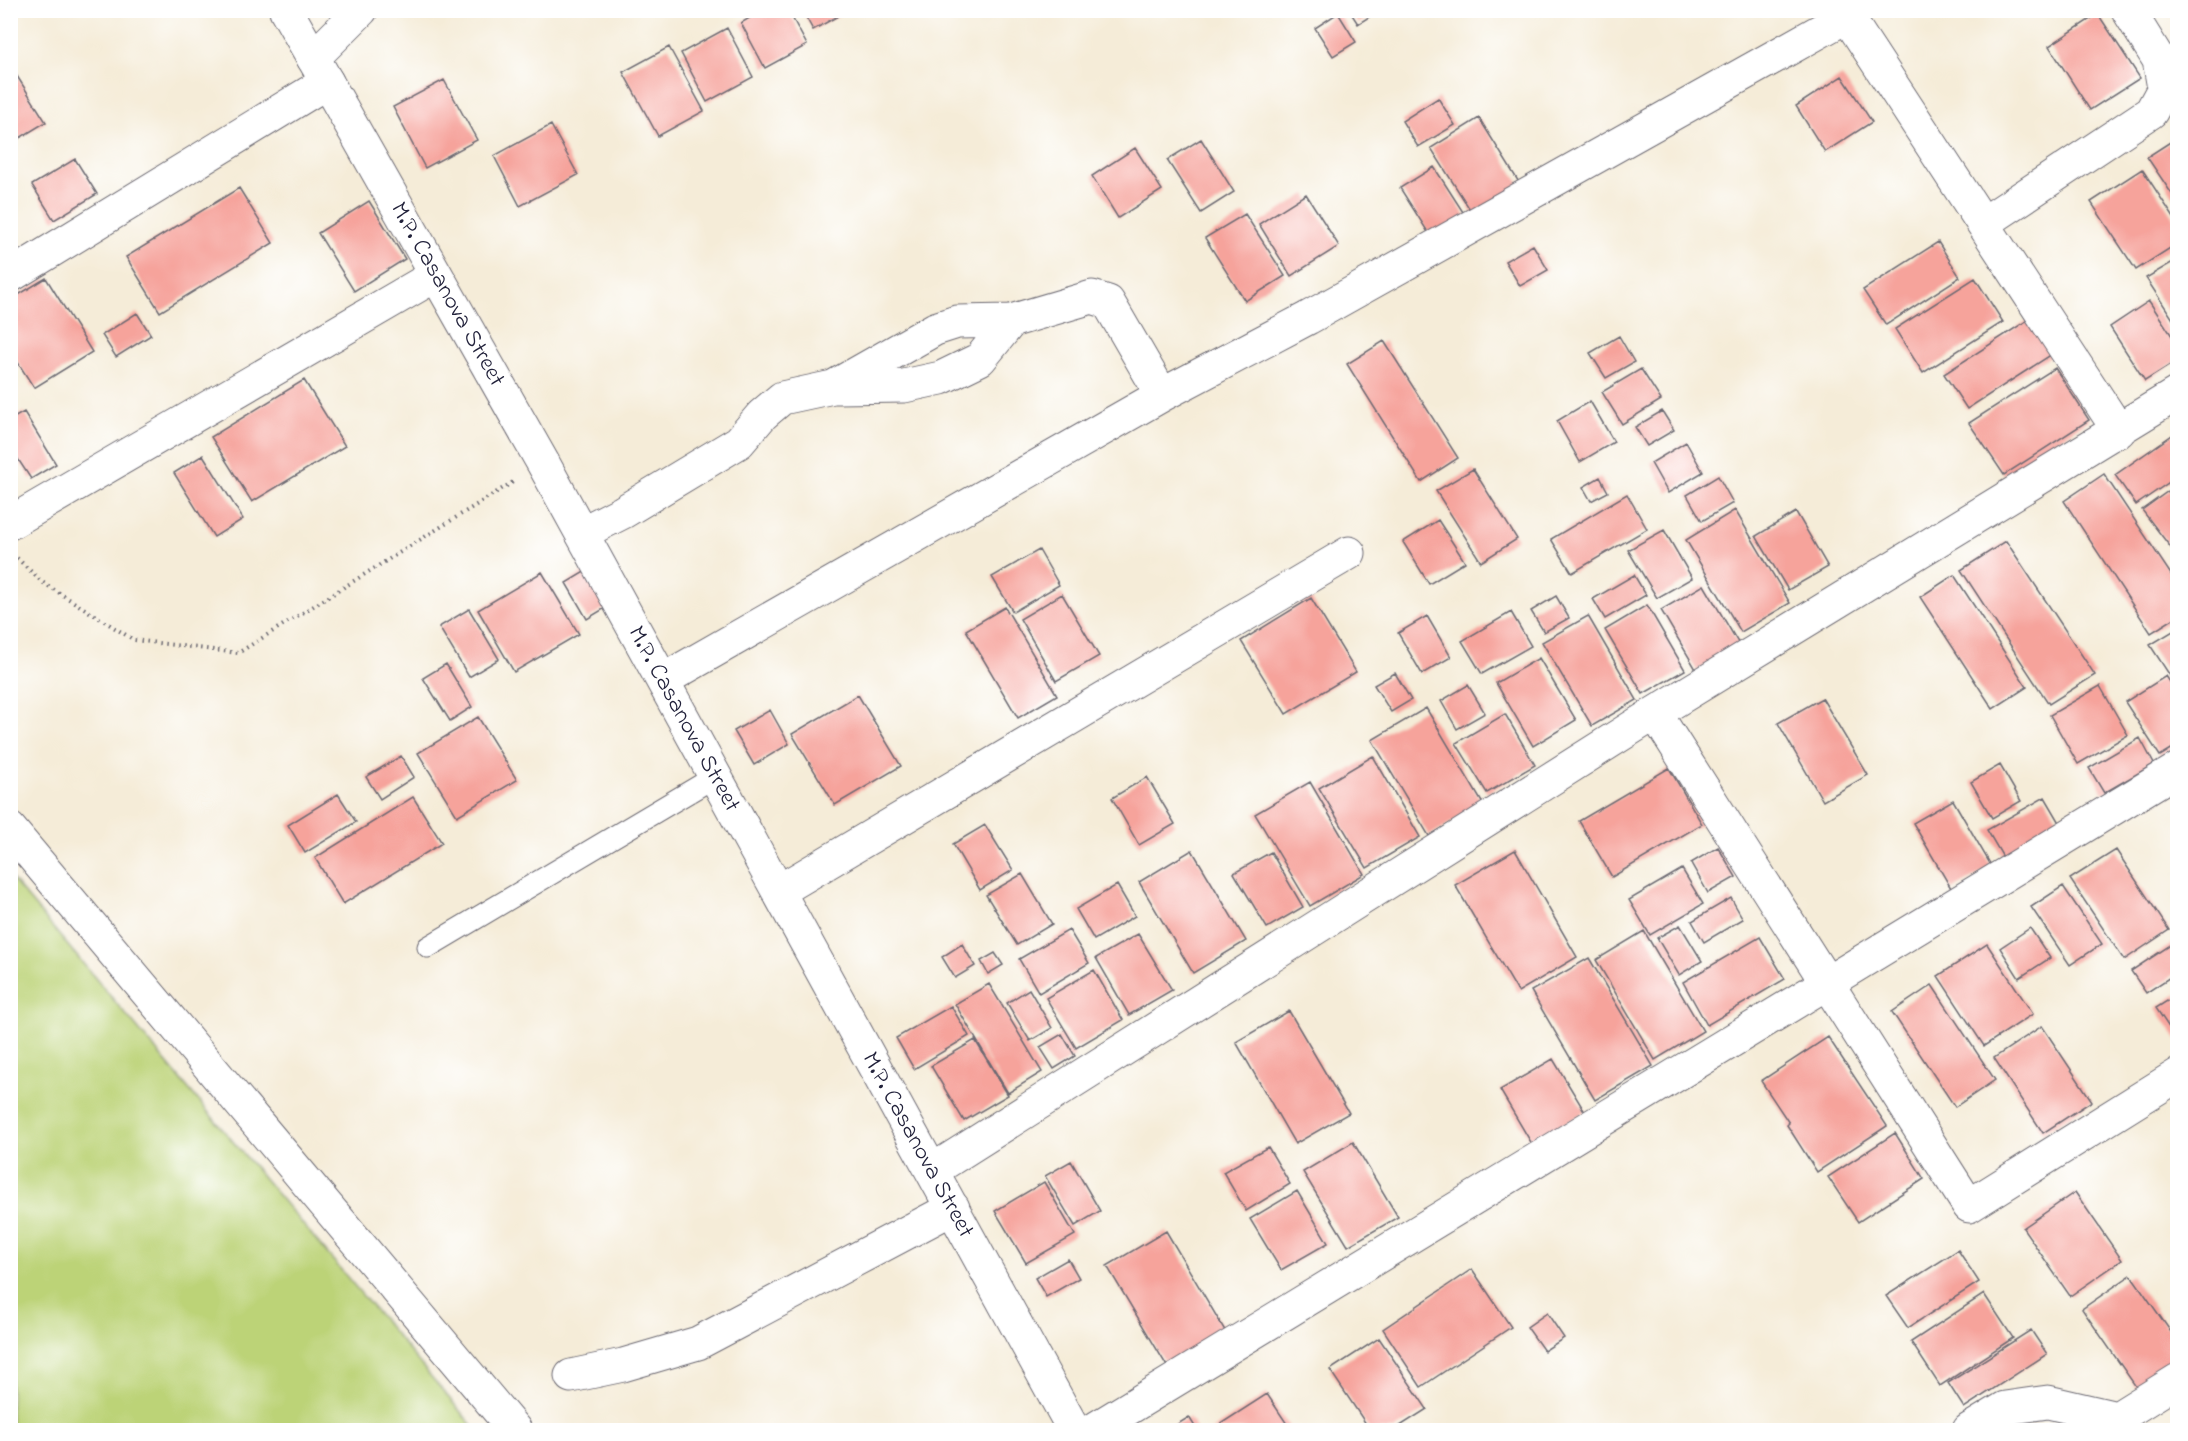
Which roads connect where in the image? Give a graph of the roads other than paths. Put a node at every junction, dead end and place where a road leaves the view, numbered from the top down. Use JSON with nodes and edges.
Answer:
{"nodes":[{"id":1,"x":286,"y":10,"type":"edge"},
{"id":2,"x":361,"y":10,"type":"edge"},
{"id":3,"x":2128,"y":10,"type":"edge"},
{"id":4,"x":1845,"y":13,"type":"edge"},
{"id":5,"x":320,"y":70,"type":"junction"},
{"id":6,"x":1984,"y":223,"type":"junction"},
{"id":7,"x":436,"y":275,"type":"junction"},
{"id":8,"x":10,"y":276,"type":"edge"},
{"id":9,"x":1011,"y":321,"type":"junction"},
{"id":10,"x":833,"y":387,"type":"junction"},
{"id":11,"x":2178,"y":393,"type":"edge"},
{"id":12,"x":1162,"y":395,"type":"junction"},
{"id":13,"x":2119,"y":431,"type":"junction"},
{"id":14,"x":10,"y":523,"type":"edge"},
{"id":15,"x":582,"y":533,"type":"junction"},
{"id":16,"x":1349,"y":554,"type":"dead end"},
{"id":17,"x":663,"y":680,"type":"junction"},
{"id":18,"x":1655,"y":713,"type":"junction"},
{"id":19,"x":2178,"y":769,"type":"edge"},
{"id":20,"x":716,"y":776,"type":"junction"},
{"id":21,"x":10,"y":829,"type":"edge"},
{"id":22,"x":779,"y":891,"type":"junction"},
{"id":23,"x":428,"y":948,"type":"dead end"},
{"id":24,"x":1827,"y":983,"type":"junction"},
{"id":25,"x":2178,"y":1075,"type":"edge"},
{"id":26,"x":933,"y":1170,"type":"junction"},
{"id":27,"x":953,"y":1208,"type":"junction"},
{"id":28,"x":571,"y":1376,"type":"dead end"},
{"id":29,"x":2178,"y":1380,"type":"edge"},
{"id":30,"x":2120,"y":1424,"type":"edge"},
{"id":31,"x":515,"y":1431,"type":"edge"},
{"id":32,"x":1074,"y":1431,"type":"edge"},
{"id":33,"x":1093,"y":1431,"type":"edge"},
{"id":34,"x":1969,"y":1431,"type":"edge"}],
"edges":[{"from":1,"to":5,"type":"street","name":"M.P. Casanova Street"},
{"from":2,"to":5,"type":"street"},
{"from":3,"to":6,"type":"street"},
{"from":4,"to":6,"type":"street"},
{"from":4,"to":12,"type":"street"},
{"from":5,"to":7,"type":"street","name":"M.P. Casanova Street"},
{"from":5,"to":8,"type":"street"},
{"from":6,"to":13,"type":"street"},
{"from":7,"to":14,"type":"street"},
{"from":7,"to":15,"type":"street","name":"M.P. Casanova Street"},
{"from":9,"to":10,"type":"street"},
{"from":9,"to":10,"type":"street"},
{"from":9,"to":12,"type":"street"},
{"from":10,"to":15,"type":"street"},
{"from":11,"to":13,"type":"street"},
{"from":12,"to":17,"type":"street"},
{"from":13,"to":18,"type":"street"},
{"from":15,"to":17,"type":"street","name":"M.P. Casanova Street"},
{"from":16,"to":22,"type":"street"},
{"from":17,"to":20,"type":"street","name":"M.P. Casanova Street"},
{"from":18,"to":24,"type":"street"},
{"from":18,"to":26,"type":"street"},
{"from":19,"to":24,"type":"street"},
{"from":20,"to":22,"type":"street","name":"M.P. Casanova Street"},
{"from":20,"to":23,"type":"lane"},
{"from":21,"to":31,"type":"street"},
{"from":22,"to":26,"type":"street","name":"M.P. Casanova Street"},
{"from":24,"to":25,"type":"street"},
{"from":24,"to":33,"type":"street"},
{"from":26,"to":27,"type":"street","name":"M.P. Casanova Street"},
{"from":27,"to":28,"type":"street"},
{"from":27,"to":32,"type":"street","name":"M.P. Casanova Street"},
{"from":29,"to":30,"type":"street"},
{"from":30,"to":34,"type":"street"}]}
